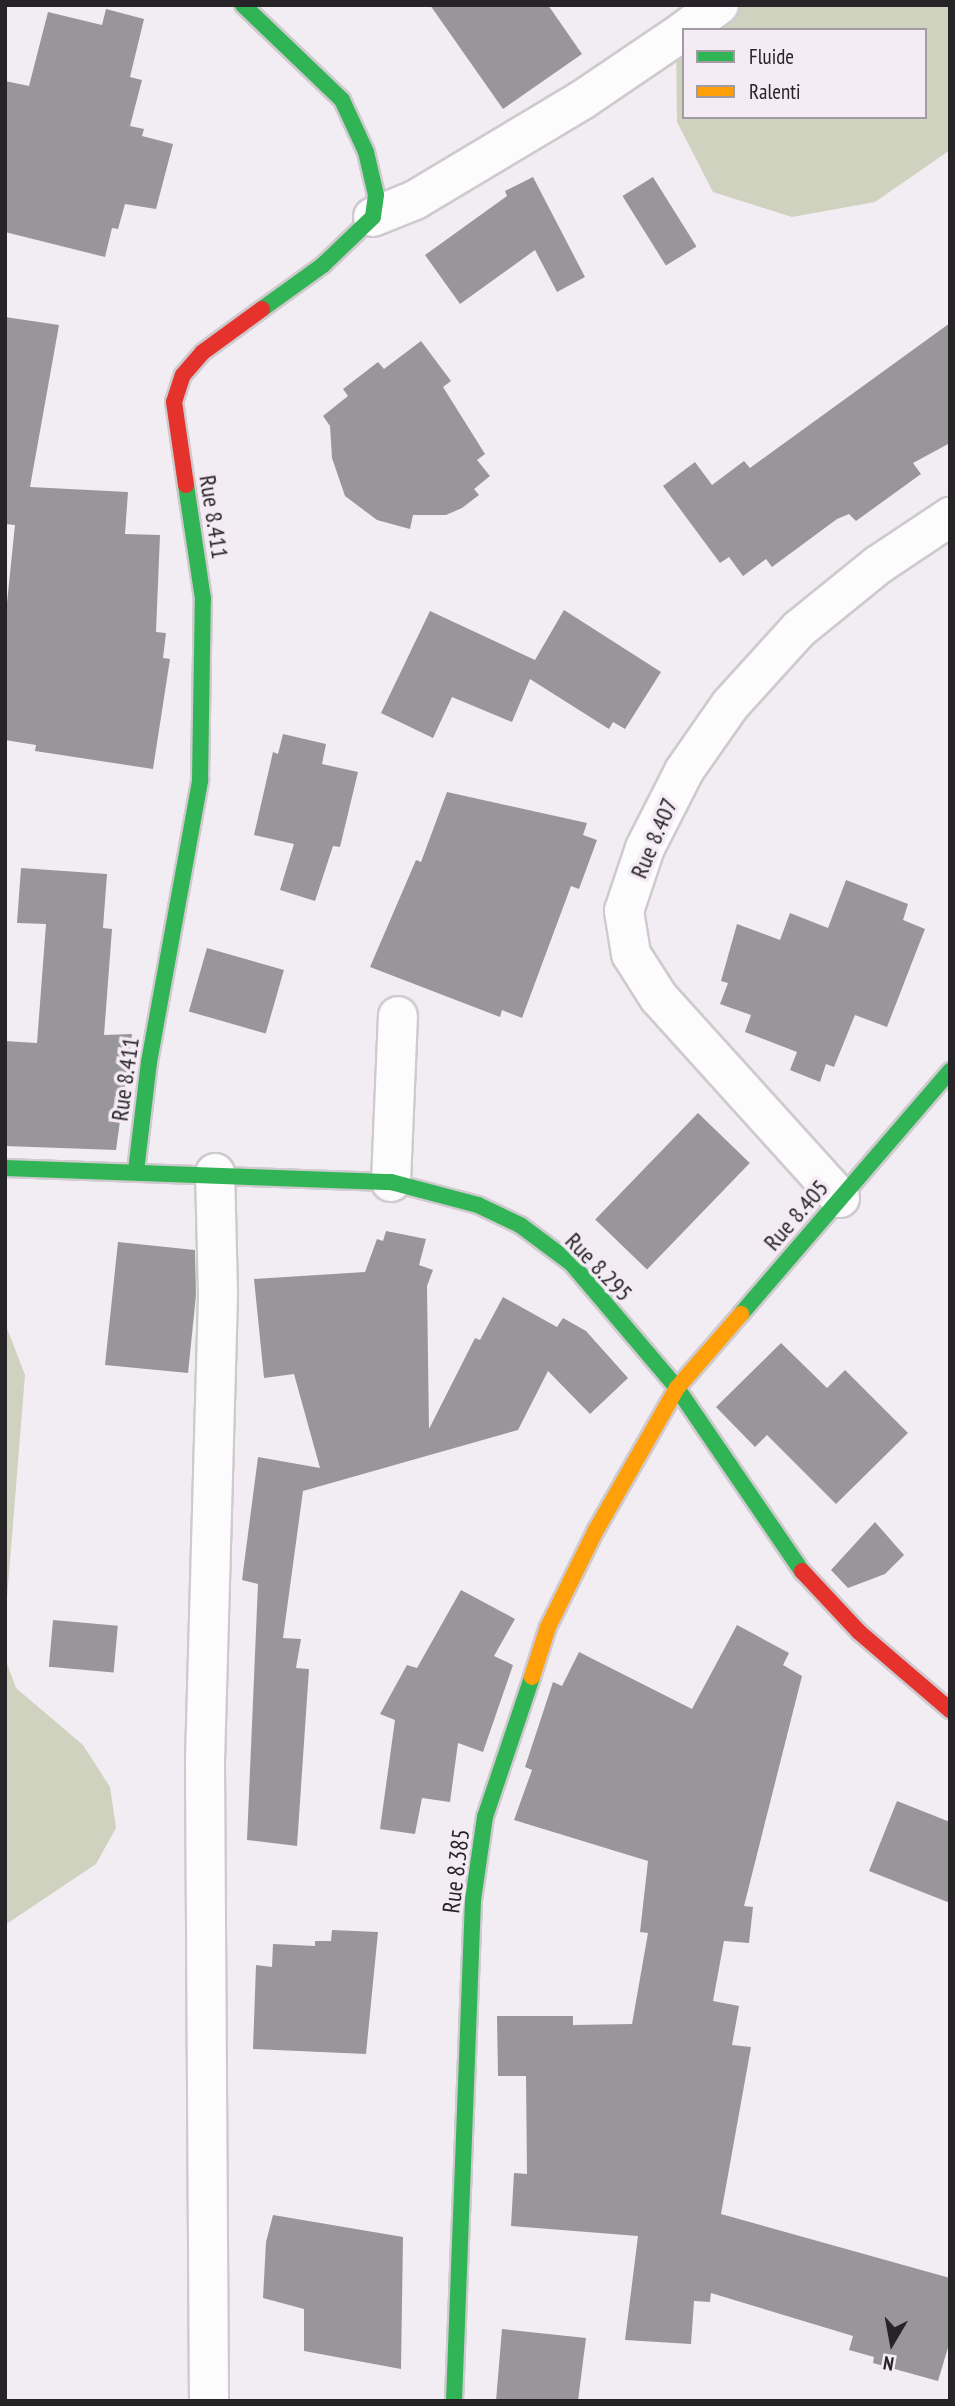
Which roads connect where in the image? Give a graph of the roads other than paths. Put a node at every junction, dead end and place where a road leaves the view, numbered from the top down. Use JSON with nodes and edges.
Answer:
{"nodes":[{"id":1,"x":243,"y":5,"type":"edge"},
{"id":2,"x":719,"y":5,"type":"edge"},
{"id":3,"x":687,"y":28,"type":"edge"},
{"id":4,"x":682,"y":31,"type":"edge"},
{"id":5,"x":373,"y":216,"type":"junction"},
{"id":6,"x":950,"y":517,"type":"edge"},
{"id":7,"x":398,"y":1016,"type":"dead end"},
{"id":8,"x":950,"y":1071,"type":"edge"},
{"id":9,"x":5,"y":1168,"type":"edge"},
{"id":10,"x":136,"y":1171,"type":"junction"},
{"id":11,"x":215,"y":1173,"type":"junction"},
{"id":12,"x":391,"y":1182,"type":"junction"},
{"id":13,"x":840,"y":1198,"type":"junction"},
{"id":14,"x":677,"y":1388,"type":"junction"},
{"id":15,"x":950,"y":1710,"type":"edge"},
{"id":16,"x":209,"y":2401,"type":"edge"},
{"id":17,"x":454,"y":2401,"type":"edge"}],
"edges":[{"from":1,"to":5,"type":"street"},
{"from":2,"to":3,"type":"street"},
{"from":4,"to":5,"type":"street"},
{"from":5,"to":10,"type":"street","name":"Rue 8.411"},
{"from":6,"to":13,"type":"street","name":"Rue 8.407"},
{"from":7,"to":12,"type":"street"},
{"from":8,"to":13,"type":"street","name":"Rue 8.405"},
{"from":9,"to":10,"type":"street","name":"Rue 8.295"},
{"from":10,"to":11,"type":"street","name":"Rue 8.295"},
{"from":11,"to":12,"type":"street","name":"Rue 8.295"},
{"from":11,"to":16,"type":"street"},
{"from":12,"to":14,"type":"street","name":"Rue 8.295"},
{"from":13,"to":14,"type":"street","name":"Rue 8.405"},
{"from":14,"to":15,"type":"street","name":"Rue 8.295"},
{"from":14,"to":17,"type":"street","name":"Rue 8.385"}]}
